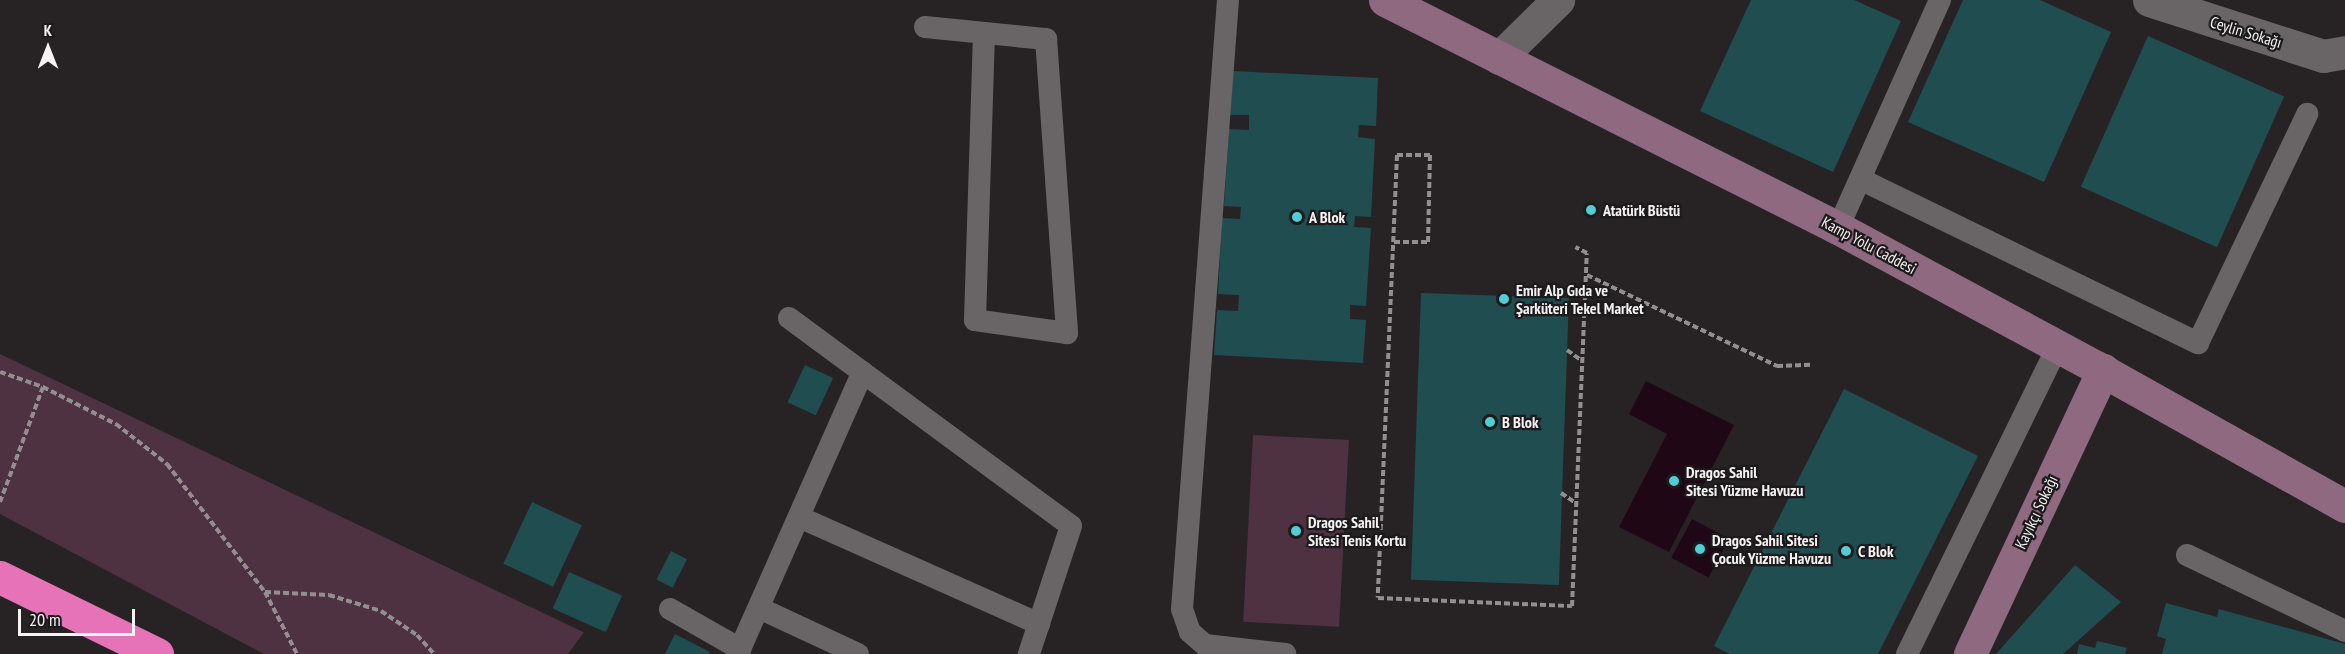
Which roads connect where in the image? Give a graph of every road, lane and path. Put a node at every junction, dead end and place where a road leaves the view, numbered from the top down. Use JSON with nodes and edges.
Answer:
{"nodes":[{"id":1,"x":1228,"y":0,"type":"edge"},
{"id":2,"x":1385,"y":0,"type":"edge"},
{"id":3,"x":1558,"y":0,"type":"edge"},
{"id":4,"x":1940,"y":0,"type":"edge"},
{"id":5,"x":2149,"y":0,"type":"edge"},
{"id":6,"x":925,"y":27,"type":"dead end"},
{"id":7,"x":984,"y":33,"type":"junction"},
{"id":8,"x":2345,"y":52,"type":"edge"},
{"id":9,"x":1499,"y":58,"type":"junction"},
{"id":10,"x":2307,"y":114,"type":"dead end"},
{"id":11,"x":1860,"y":179,"type":"junction"},
{"id":12,"x":1838,"y":228,"type":"junction"},
{"id":13,"x":1394,"y":242,"type":"junction"},
{"id":14,"x":1575,"y":247,"type":"dead end"},
{"id":15,"x":1587,"y":274,"type":"junction"},
{"id":16,"x":789,"y":318,"type":"dead end"},
{"id":17,"x":2058,"y":346,"type":"junction"},
{"id":18,"x":1567,"y":350,"type":"dead end"},
{"id":19,"x":1582,"y":361,"type":"junction"},
{"id":20,"x":1811,"y":365,"type":"dead end"},
{"id":21,"x":2103,"y":370,"type":"junction"},
{"id":22,"x":0,"y":372,"type":"edge"},
{"id":23,"x":863,"y":372,"type":"junction"},
{"id":24,"x":43,"y":387,"type":"junction"},
{"id":25,"x":1561,"y":494,"type":"dead end"},
{"id":26,"x":0,"y":502,"type":"edge"},
{"id":27,"x":1576,"y":502,"type":"junction"},
{"id":28,"x":2345,"y":506,"type":"edge"},
{"id":29,"x":799,"y":517,"type":"junction"},
{"id":30,"x":2187,"y":555,"type":"dead end"},
{"id":31,"x":0,"y":577,"type":"edge"},
{"id":32,"x":265,"y":592,"type":"junction"},
{"id":33,"x":759,"y":608,"type":"junction"},
{"id":34,"x":670,"y":609,"type":"dead end"},
{"id":35,"x":1039,"y":624,"type":"junction"},
{"id":36,"x":2345,"y":631,"type":"edge"},
{"id":37,"x":157,"y":654,"type":"edge"},
{"id":38,"x":297,"y":654,"type":"edge"},
{"id":39,"x":434,"y":654,"type":"edge"},
{"id":40,"x":858,"y":654,"type":"edge"},
{"id":41,"x":1029,"y":654,"type":"edge"},
{"id":42,"x":1285,"y":654,"type":"edge"},
{"id":43,"x":1907,"y":654,"type":"edge"},
{"id":44,"x":1970,"y":654,"type":"edge"}],
"edges":[{"from":1,"to":42,"type":"lane"},
{"from":2,"to":9,"type":"street","name":"Kamp Yolu Caddesi"},
{"from":3,"to":9,"type":"street"},
{"from":4,"to":11,"type":"lane"},
{"from":5,"to":8,"type":"street","name":"Ceylin Sokağı"},
{"from":6,"to":7,"type":"lane"},
{"from":7,"to":7,"type":"lane"},
{"from":9,"to":12,"type":"street","name":"Kamp Yolu Caddesi"},
{"from":10,"to":11,"type":"lane"},
{"from":11,"to":12,"type":"lane"},
{"from":12,"to":17,"type":"street","name":"Kamp Yolu Caddesi"},
{"from":13,"to":13,"type":"path"},
{"from":13,"to":27,"type":"path"},
{"from":14,"to":15,"type":"path"},
{"from":15,"to":19,"type":"path"},
{"from":15,"to":20,"type":"path"},
{"from":16,"to":23,"type":"lane"},
{"from":17,"to":21,"type":"street","name":"Kamp Yolu Caddesi"},
{"from":17,"to":43,"type":"lane"},
{"from":18,"to":19,"type":"path"},
{"from":19,"to":27,"type":"path"},
{"from":21,"to":28,"type":"street","name":"Kamp Yolu Caddesi"},
{"from":21,"to":44,"type":"street","name":"Kayıkçı Sokağı"},
{"from":22,"to":24,"type":"path"},
{"from":23,"to":29,"type":"lane"},
{"from":23,"to":35,"type":"lane"},
{"from":24,"to":26,"type":"path"},
{"from":24,"to":32,"type":"path"},
{"from":25,"to":27,"type":"path"},
{"from":29,"to":33,"type":"lane"},
{"from":29,"to":35,"type":"lane"},
{"from":30,"to":36,"type":"lane"},
{"from":31,"to":37,"type":"highway"},
{"from":32,"to":38,"type":"path"},
{"from":32,"to":39,"type":"path"},
{"from":33,"to":34,"type":"lane"},
{"from":33,"to":40,"type":"lane"},
{"from":35,"to":41,"type":"lane"}]}
